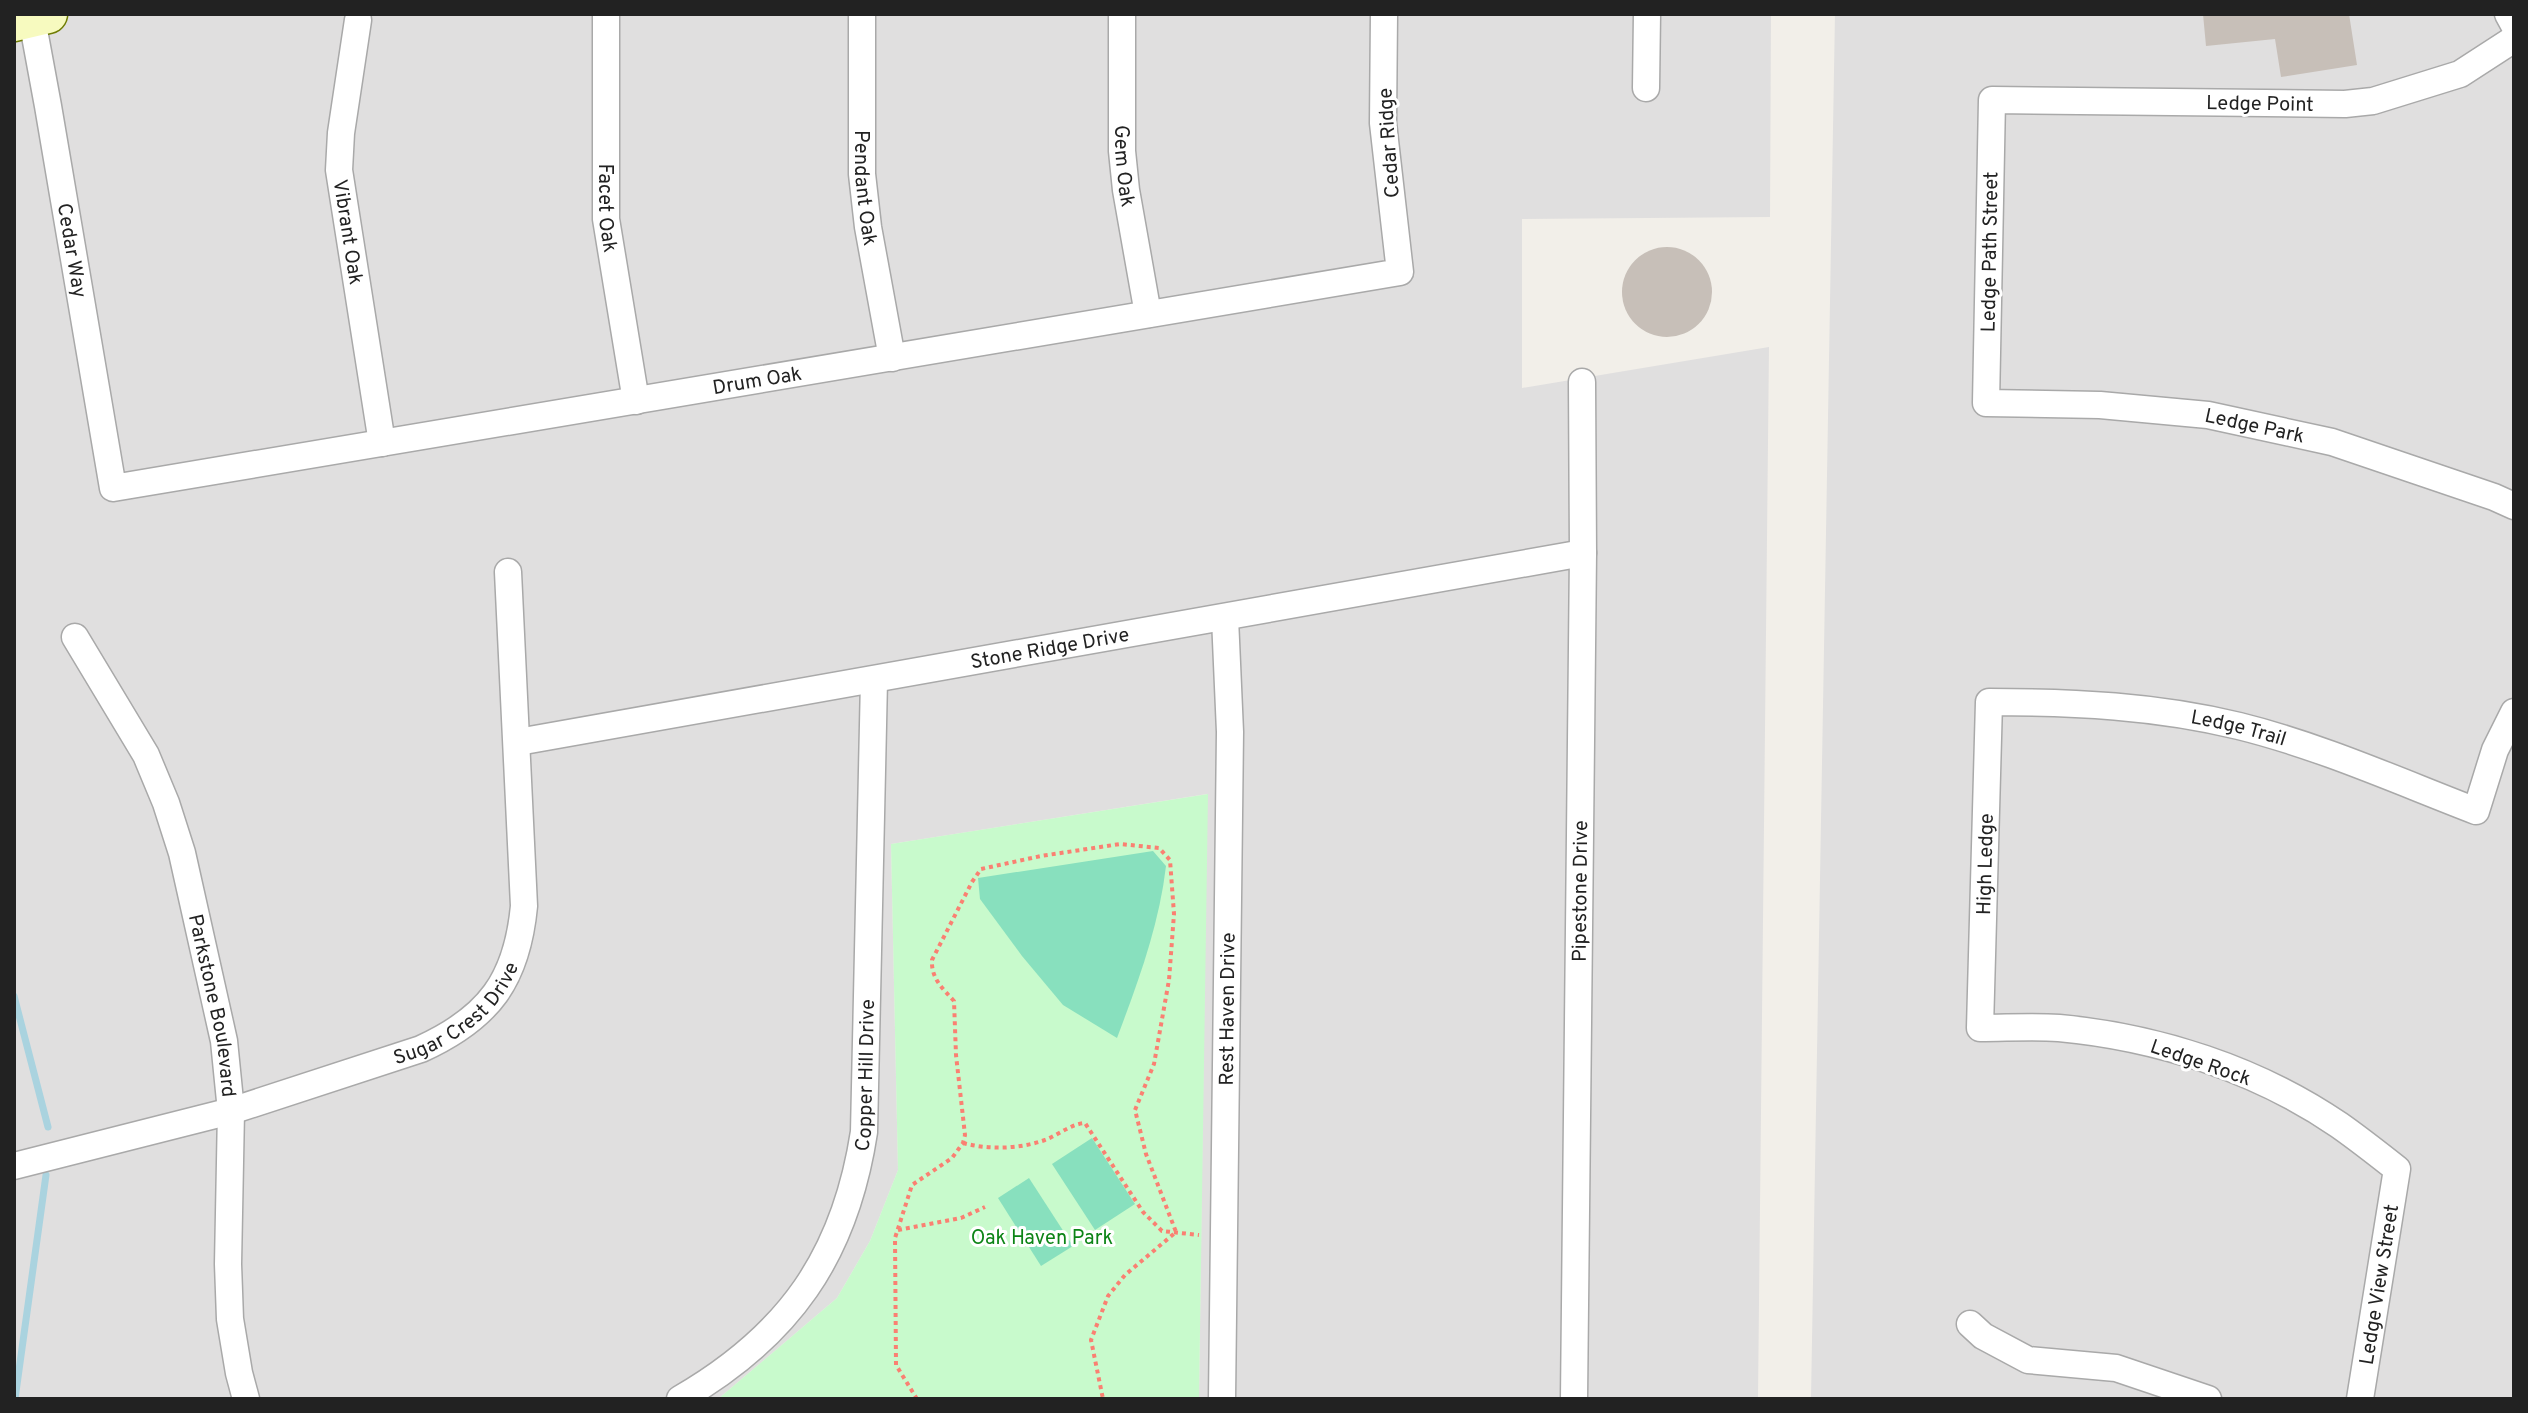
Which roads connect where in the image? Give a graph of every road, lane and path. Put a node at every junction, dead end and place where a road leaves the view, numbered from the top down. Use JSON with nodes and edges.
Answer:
{"nodes":[{"id":1,"x":606,"y":14,"type":"edge"},
{"id":2,"x":862,"y":14,"type":"edge"},
{"id":3,"x":1122,"y":14,"type":"edge"},
{"id":4,"x":1384,"y":14,"type":"edge"},
{"id":5,"x":1647,"y":14,"type":"edge"},
{"id":6,"x":2508,"y":14,"type":"edge"},
{"id":7,"x":31,"y":17,"type":"edge"},
{"id":8,"x":358,"y":20,"type":"dead end"},
{"id":9,"x":2514,"y":25,"type":"edge"},
{"id":10,"x":2514,"y":39,"type":"edge"},
{"id":11,"x":1646,"y":88,"type":"dead end"},
{"id":12,"x":1992,"y":100,"type":"joint"},
{"id":13,"x":1400,"y":272,"type":"joint"},
{"id":14,"x":1148,"y":314,"type":"junction"},
{"id":15,"x":892,"y":358,"type":"junction"},
{"id":16,"x":1582,"y":382,"type":"dead end"},
{"id":17,"x":636,"y":401,"type":"junction"},
{"id":18,"x":1986,"y":403,"type":"joint"},
{"id":19,"x":382,"y":443,"type":"junction"},
{"id":20,"x":113,"y":488,"type":"joint"},
{"id":21,"x":2514,"y":506,"type":"edge"},
{"id":22,"x":1583,"y":553,"type":"junction"},
{"id":23,"x":508,"y":572,"type":"dead end"},
{"id":24,"x":1225,"y":618,"type":"junction"},
{"id":25,"x":75,"y":637,"type":"dead end"},
{"id":26,"x":874,"y":680,"type":"junction"},
{"id":27,"x":1989,"y":702,"type":"joint"},
{"id":28,"x":2514,"y":712,"type":"edge"},
{"id":29,"x":518,"y":742,"type":"junction"},
{"id":30,"x":1980,"y":1028,"type":"joint"},
{"id":31,"x":231,"y":1111,"type":"junction"},
{"id":32,"x":963,"y":1143,"type":"junction"},
{"id":33,"x":14,"y":1166,"type":"edge"},
{"id":34,"x":2397,"y":1169,"type":"joint"},
{"id":35,"x":985,"y":1207,"type":"dead end"},
{"id":36,"x":898,"y":1230,"type":"junction"},
{"id":37,"x":1175,"y":1233,"type":"junction"},
{"id":38,"x":1224,"y":1236,"type":"junction"},
{"id":39,"x":1970,"y":1324,"type":"dead end"},
{"id":40,"x":246,"y":1399,"type":"edge"},
{"id":41,"x":680,"y":1399,"type":"edge"},
{"id":42,"x":917,"y":1399,"type":"edge"},
{"id":43,"x":1103,"y":1399,"type":"edge"},
{"id":44,"x":1222,"y":1399,"type":"edge"},
{"id":45,"x":1574,"y":1399,"type":"edge"},
{"id":46,"x":2208,"y":1399,"type":"edge"},
{"id":47,"x":2360,"y":1399,"type":"edge"}],
"edges":[{"from":1,"to":17,"type":"street","name":"Facet Oak"},
{"from":2,"to":15,"type":"street","name":"Pendant Oak"},
{"from":3,"to":14,"type":"street","name":"Gem Oak"},
{"from":4,"to":13,"type":"street","name":"Cedar Ridge"},
{"from":5,"to":11,"type":"street"},
{"from":6,"to":9,"type":"street"},
{"from":7,"to":20,"type":"street","name":"Cedar Way"},
{"from":8,"to":19,"type":"street","name":"Vibrant Oak"},
{"from":10,"to":12,"type":"street","name":"Ledge Point"},
{"from":12,"to":18,"type":"street","name":"Ledge Path Street"},
{"from":13,"to":14,"type":"street","name":"Drum Oak"},
{"from":14,"to":15,"type":"street","name":"Drum Oak"},
{"from":15,"to":17,"type":"street","name":"Drum Oak"},
{"from":16,"to":22,"type":"street","name":"Pipestone Drive"},
{"from":17,"to":19,"type":"street","name":"Drum Oak"},
{"from":18,"to":21,"type":"street","name":"Ledge Park"},
{"from":19,"to":20,"type":"street","name":"Drum Oak"},
{"from":22,"to":24,"type":"street","name":"Stone Ridge Drive"},
{"from":22,"to":45,"type":"street","name":"Pipestone Drive"},
{"from":23,"to":29,"type":"street","name":"Sugar Crest Drive"},
{"from":24,"to":26,"type":"street","name":"Stone Ridge Drive"},
{"from":24,"to":38,"type":"street","name":"Rest Haven Drive"},
{"from":25,"to":31,"type":"street","name":"Parkstone Boulevard"},
{"from":26,"to":29,"type":"street","name":"Stone Ridge Drive"},
{"from":26,"to":41,"type":"street","name":"Copper Hill Drive"},
{"from":27,"to":28,"type":"street","name":"Ledge Trail"},
{"from":27,"to":30,"type":"street","name":"High Ledge"},
{"from":29,"to":31,"type":"street","name":"Sugar Crest Drive"},
{"from":30,"to":34,"type":"street","name":"Ledge Rock"},
{"from":31,"to":33,"type":"street","name":"Sugar Crest Drive"},
{"from":31,"to":40,"type":"street","name":"Parkstone Boulevard"},
{"from":32,"to":36,"type":"path"},
{"from":32,"to":37,"type":"path"},
{"from":32,"to":37,"type":"path"},
{"from":34,"to":47,"type":"street","name":"Ledge View Street"},
{"from":35,"to":36,"type":"path"},
{"from":36,"to":42,"type":"path"},
{"from":37,"to":38,"type":"path"},
{"from":37,"to":43,"type":"path"},
{"from":38,"to":44,"type":"street","name":"Rest Haven Drive"},
{"from":39,"to":46,"type":"street"}]}
